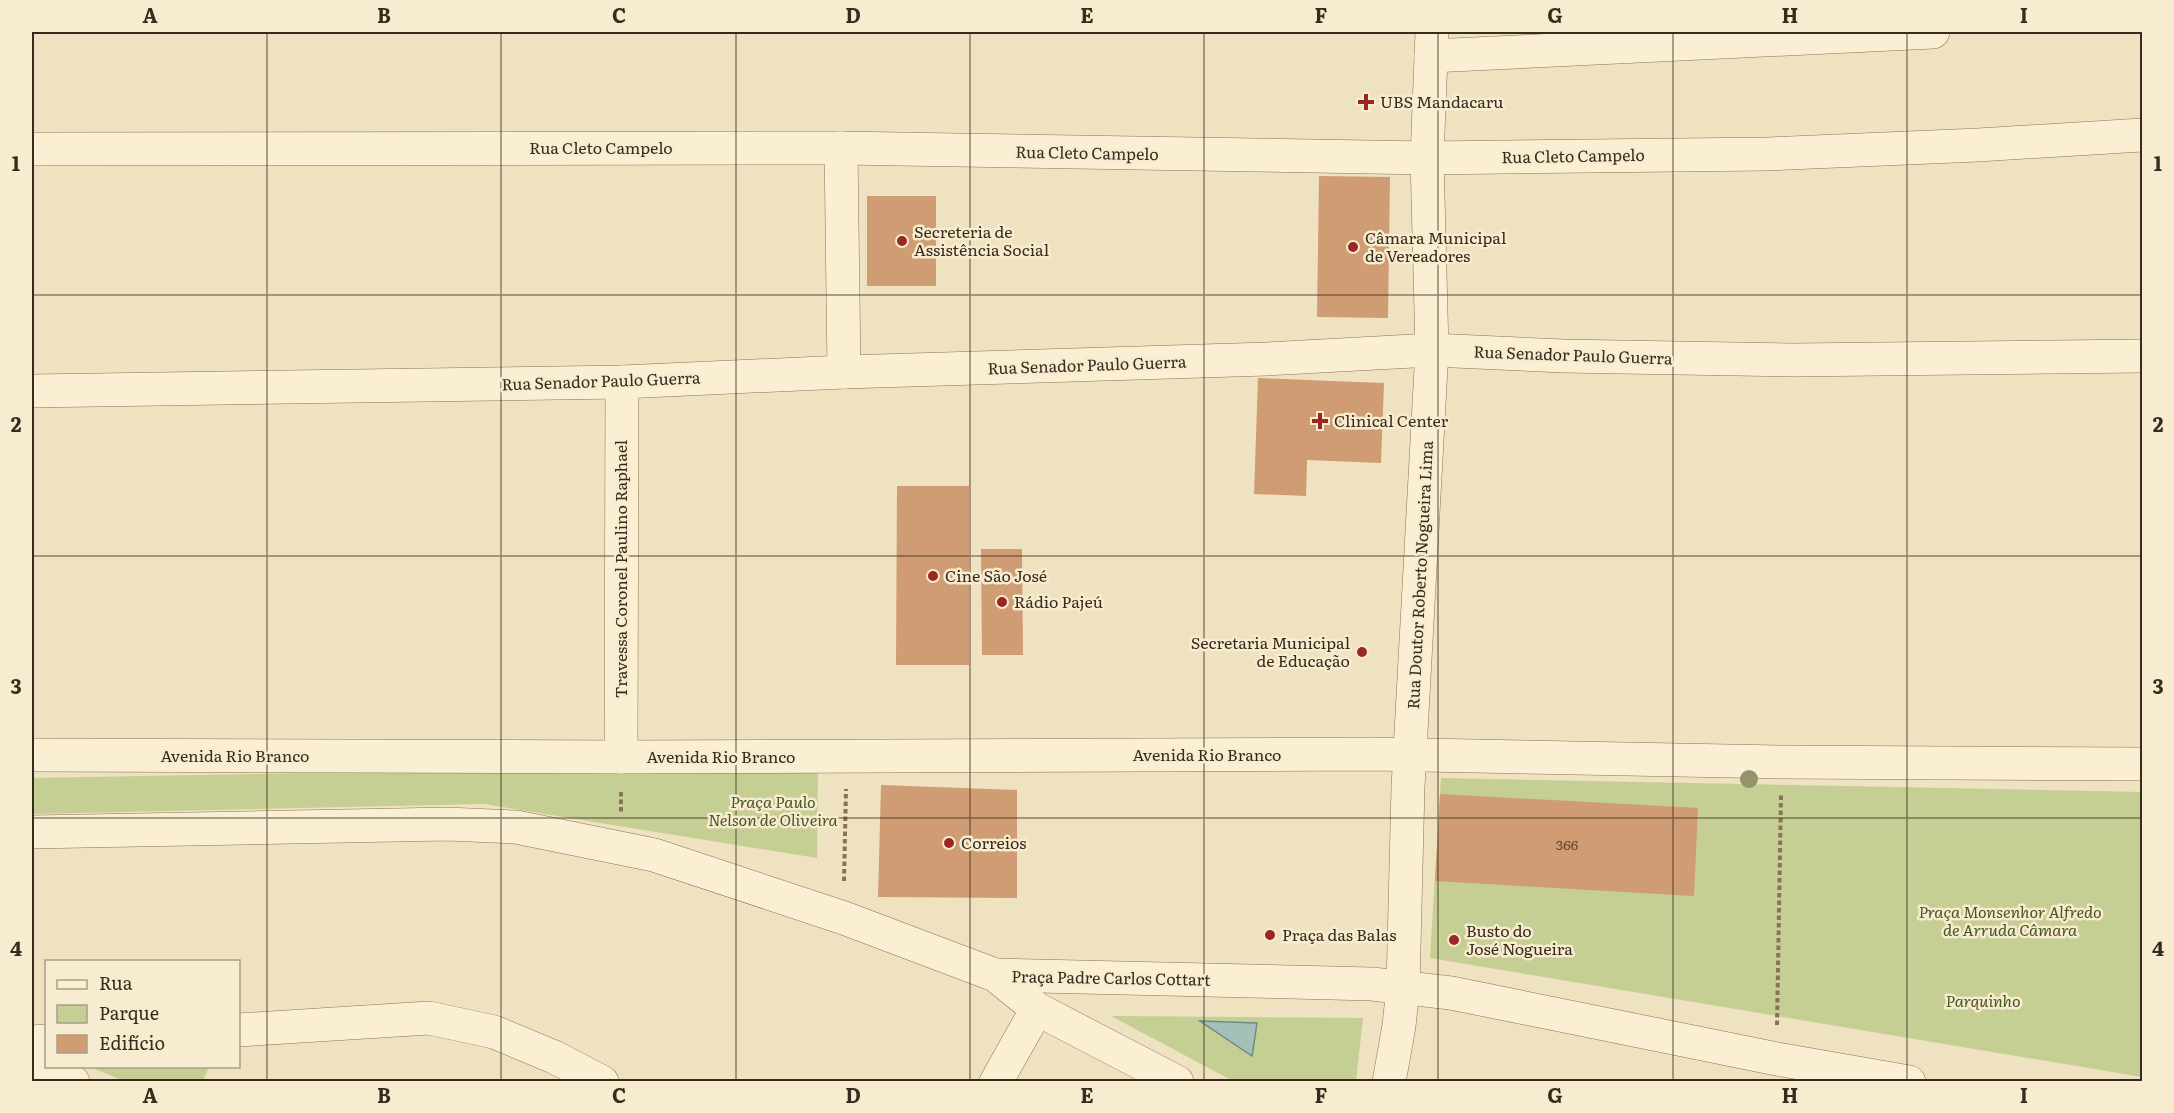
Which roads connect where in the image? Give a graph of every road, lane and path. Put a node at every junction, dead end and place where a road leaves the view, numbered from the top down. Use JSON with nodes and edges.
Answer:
{"nodes":[{"id":1,"x":1933,"y":32,"type":"edge"},
{"id":2,"x":1431,"y":44,"type":"edge"},
{"id":3,"x":2142,"y":135,"type":"edge"},
{"id":4,"x":32,"y":148,"type":"edge"},
{"id":5,"x":841,"y":148,"type":"junction"},
{"id":6,"x":1427,"y":158,"type":"junction"},
{"id":7,"x":1432,"y":350,"type":"junction"},
{"id":8,"x":2142,"y":356,"type":"edge"},
{"id":9,"x":844,"y":372,"type":"junction"},
{"id":10,"x":622,"y":382,"type":"junction"},
{"id":11,"x":32,"y":391,"type":"edge"},
{"id":12,"x":32,"y":754,"type":"edge"},
{"id":13,"x":1411,"y":754,"type":"junction"},
{"id":14,"x":621,"y":757,"type":"junction"},
{"id":15,"x":847,"y":757,"type":"junction"},
{"id":16,"x":1782,"y":762,"type":"junction"},
{"id":17,"x":2142,"y":764,"type":"edge"},
{"id":18,"x":32,"y":832,"type":"edge"},
{"id":19,"x":621,"y":848,"type":"junction"},
{"id":20,"x":844,"y":918,"type":"junction"},
{"id":21,"x":995,"y":975,"type":"junction"},
{"id":22,"x":1402,"y":987,"type":"junction"},
{"id":23,"x":1037,"y":1009,"type":"junction"},
{"id":24,"x":240,"y":1030,"type":"edge"},
{"id":25,"x":1777,"y":1059,"type":"junction"},
{"id":26,"x":32,"y":1069,"type":"edge"},
{"id":27,"x":73,"y":1082,"type":"edge"},
{"id":28,"x":602,"y":1082,"type":"edge"},
{"id":29,"x":996,"y":1082,"type":"edge"},
{"id":30,"x":1177,"y":1082,"type":"edge"},
{"id":31,"x":1389,"y":1082,"type":"edge"},
{"id":32,"x":1909,"y":1082,"type":"edge"}],
"edges":[{"from":1,"to":2,"type":"street"},
{"from":2,"to":6,"type":"street","name":"Rua Doutor Roberto Nogueira Lima"},
{"from":3,"to":6,"type":"street","name":"Rua Cleto Campelo"},
{"from":4,"to":5,"type":"street","name":"Rua Cleto Campelo"},
{"from":5,"to":6,"type":"street","name":"Rua Cleto Campelo"},
{"from":5,"to":9,"type":"street"},
{"from":6,"to":7,"type":"street","name":"Rua Doutor Roberto Nogueira Lima"},
{"from":7,"to":8,"type":"street","name":"Rua Senador Paulo Guerra"},
{"from":7,"to":9,"type":"street","name":"Rua Senador Paulo Guerra"},
{"from":7,"to":13,"type":"street","name":"Rua Doutor Roberto Nogueira Lima"},
{"from":9,"to":10,"type":"street","name":"Rua Senador Paulo Guerra"},
{"from":10,"to":11,"type":"street","name":"Rua Senador Paulo Guerra"},
{"from":10,"to":14,"type":"street","name":"Travessa Coronel Paulino Raphael"},
{"from":12,"to":14,"type":"street","name":"Avenida Rio Branco"},
{"from":13,"to":15,"type":"street","name":"Avenida Rio Branco"},
{"from":13,"to":16,"type":"street"},
{"from":13,"to":22,"type":"street","name":"Rua Doutor Roberto Nogueira Lima"},
{"from":14,"to":15,"type":"street","name":"Avenida Rio Branco"},
{"from":14,"to":19,"type":"path"},
{"from":15,"to":20,"type":"path"},
{"from":16,"to":17,"type":"street"},
{"from":16,"to":25,"type":"path"},
{"from":18,"to":19,"type":"street"},
{"from":19,"to":20,"type":"street"},
{"from":20,"to":21,"type":"street"},
{"from":21,"to":22,"type":"street","name":"Praça Padre Carlos Cottart"},
{"from":21,"to":23,"type":"street","name":"Praça Padre Carlos Cottart"},
{"from":22,"to":25,"type":"street"},
{"from":22,"to":31,"type":"street","name":"Rua Doutor Roberto Nogueira Lima"},
{"from":23,"to":29,"type":"street"},
{"from":23,"to":30,"type":"street","name":"Praça Padre Carlos Cottart"},
{"from":24,"to":28,"type":"street"},
{"from":25,"to":32,"type":"street"},
{"from":26,"to":27,"type":"street"}]}
